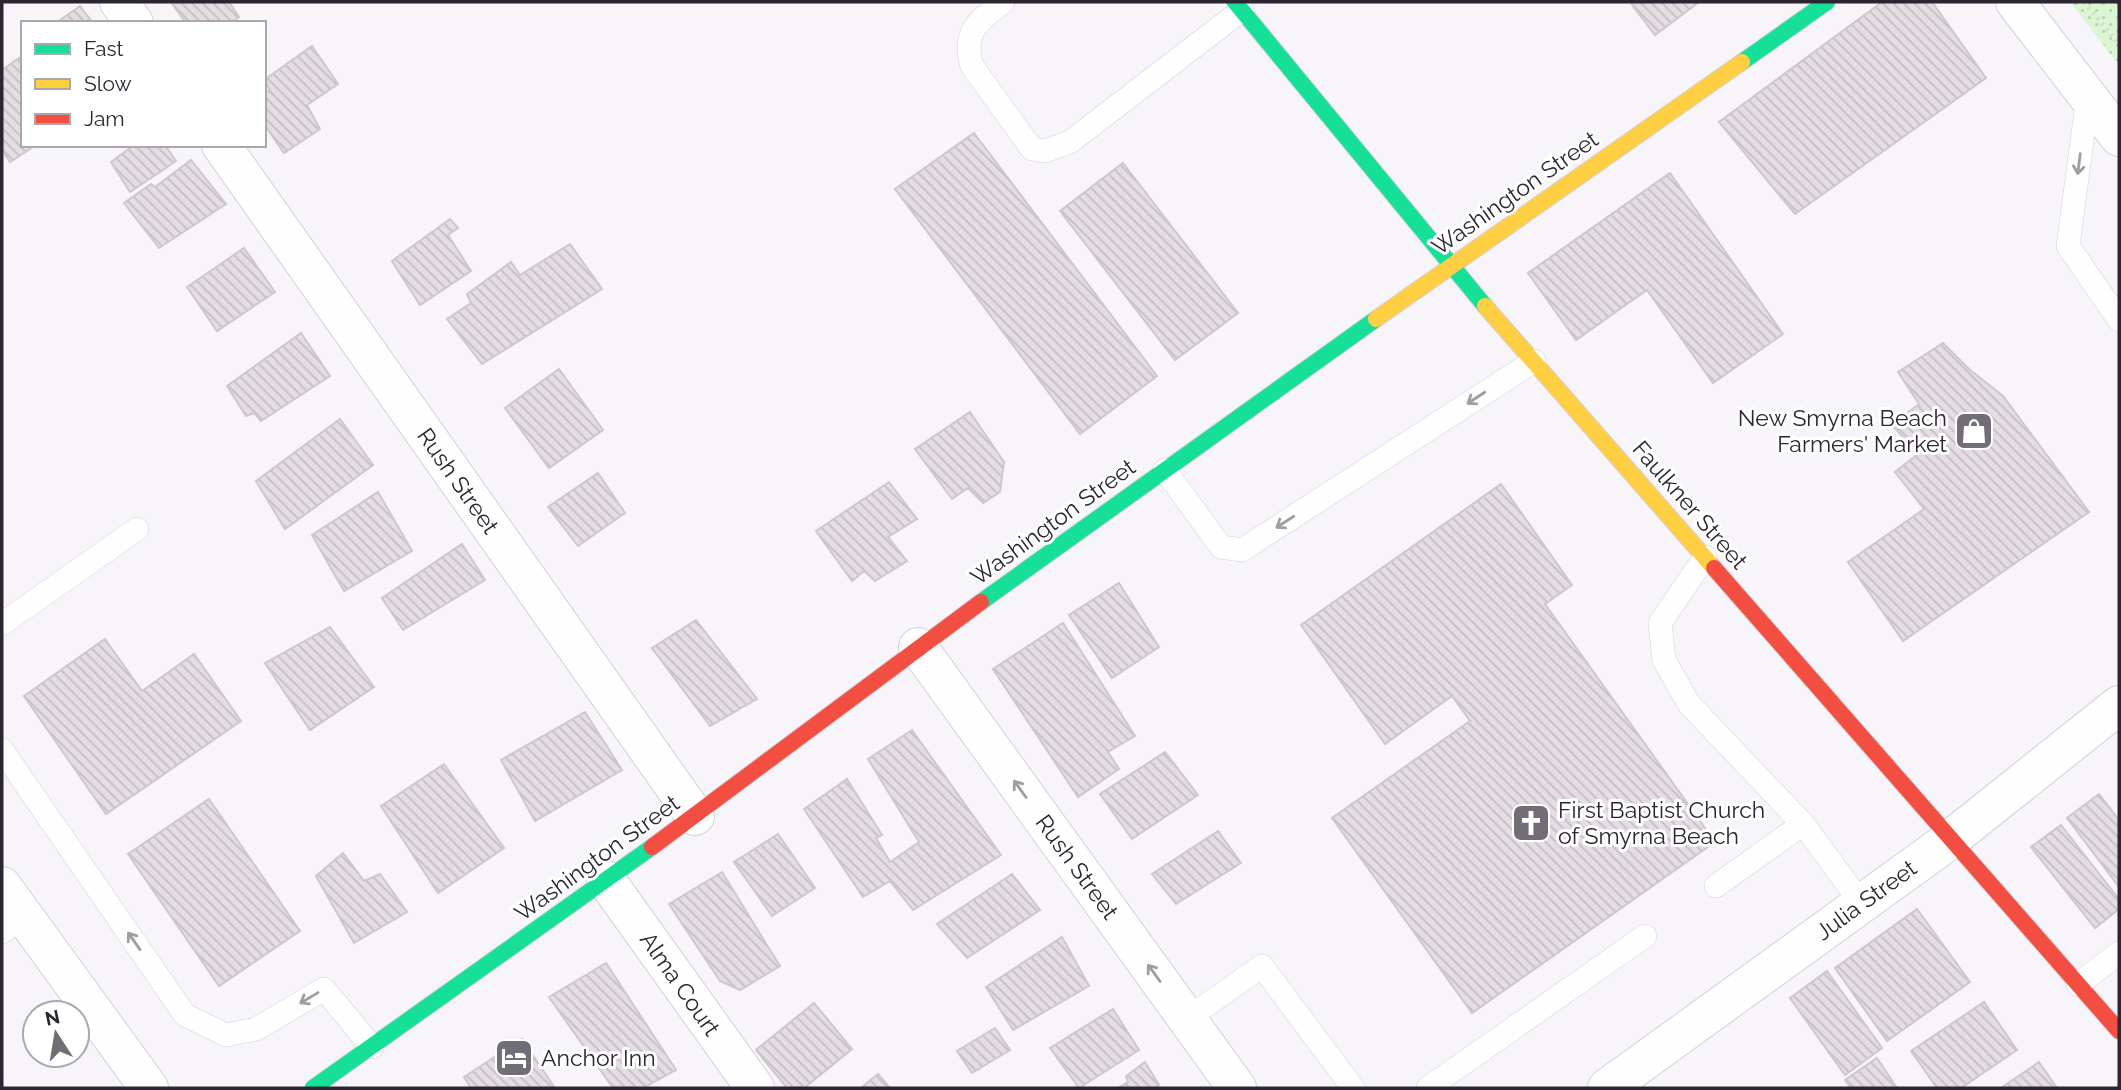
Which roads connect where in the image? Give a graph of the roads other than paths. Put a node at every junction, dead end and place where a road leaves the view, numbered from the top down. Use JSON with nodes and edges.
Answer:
{"nodes":[{"id":1,"x":119,"y":2,"type":"edge"},
{"id":2,"x":1003,"y":2,"type":"edge"},
{"id":3,"x":1827,"y":2,"type":"edge"},
{"id":4,"x":2015,"y":2,"type":"edge"},
{"id":5,"x":1238,"y":6,"type":"edge"},
{"id":6,"x":133,"y":21,"type":"edge"},
{"id":7,"x":2088,"y":96,"type":"junction"},
{"id":8,"x":2119,"y":137,"type":"edge"},
{"id":9,"x":222,"y":147,"type":"edge"},
{"id":10,"x":1450,"y":266,"type":"junction"},
{"id":11,"x":2119,"y":320,"type":"edge"},
{"id":12,"x":1534,"y":361,"type":"junction"},
{"id":13,"x":1165,"y":470,"type":"junction"},
{"id":14,"x":136,"y":529,"type":"dead end"},
{"id":15,"x":1705,"y":557,"type":"junction"},
{"id":16,"x":2,"y":624,"type":"edge"},
{"id":17,"x":918,"y":647,"type":"junction"},
{"id":18,"x":2119,"y":705,"type":"edge"},
{"id":19,"x":2,"y":750,"type":"edge"},
{"id":20,"x":695,"y":816,"type":"junction"},
{"id":21,"x":1803,"y":824,"type":"junction"},
{"id":22,"x":1951,"y":839,"type":"junction"},
{"id":23,"x":606,"y":880,"type":"junction"},
{"id":24,"x":2,"y":886,"type":"edge"},
{"id":25,"x":1716,"y":886,"type":"dead end"},
{"id":26,"x":1862,"y":904,"type":"junction"},
{"id":27,"x":13,"y":924,"type":"edge"},
{"id":28,"x":1645,"y":936,"type":"dead end"},
{"id":29,"x":2119,"y":953,"type":"edge"},
{"id":30,"x":2078,"y":984,"type":"junction"},
{"id":31,"x":1186,"y":1019,"type":"junction"},
{"id":32,"x":2119,"y":1031,"type":"edge"},
{"id":33,"x":372,"y":1047,"type":"junction"},
{"id":34,"x":149,"y":1088,"type":"edge"},
{"id":35,"x":313,"y":1088,"type":"edge"},
{"id":36,"x":755,"y":1088,"type":"edge"},
{"id":37,"x":1237,"y":1088,"type":"edge"},
{"id":38,"x":1353,"y":1088,"type":"edge"},
{"id":39,"x":1428,"y":1088,"type":"edge"},
{"id":40,"x":1607,"y":1088,"type":"edge"}],
"edges":[{"from":1,"to":6,"type":"street"},
{"from":2,"to":5,"type":"lane"},
{"from":3,"to":10,"type":"street","name":"Washington Street"},
{"from":4,"to":7,"type":"street"},
{"from":5,"to":10,"type":"street","name":"Faulkner Street"},
{"from":7,"to":8,"type":"street"},
{"from":7,"to":11,"type":"lane","one_way":true},
{"from":9,"to":20,"type":"street","name":"Rush Street"},
{"from":10,"to":12,"type":"street","name":"Faulkner Street"},
{"from":10,"to":13,"type":"street","name":"Washington Street"},
{"from":12,"to":13,"type":"lane","one_way":true},
{"from":12,"to":15,"type":"street","name":"Faulkner Street"},
{"from":13,"to":17,"type":"street","name":"Washington Street"},
{"from":14,"to":16,"type":"lane"},
{"from":15,"to":21,"type":"lane"},
{"from":15,"to":22,"type":"street","name":"Faulkner Street"},
{"from":17,"to":20,"type":"street","name":"Washington Street"},
{"from":31,"to":17,"type":"street","name":"Rush Street","one_way":true},
{"from":18,"to":22,"type":"street","name":"Julia Street"},
{"from":33,"to":19,"type":"lane","one_way":true},
{"from":20,"to":23,"type":"street","name":"Washington Street"},
{"from":21,"to":25,"type":"lane"},
{"from":21,"to":26,"type":"lane"},
{"from":22,"to":26,"type":"street","name":"Julia Street"},
{"from":22,"to":30,"type":"street","name":"Faulkner Street"},
{"from":23,"to":33,"type":"street","name":"Washington Street"},
{"from":23,"to":36,"type":"street","name":"Alma Court"},
{"from":24,"to":27,"type":"street"},
{"from":26,"to":40,"type":"street","name":"Julia Street"},
{"from":27,"to":34,"type":"street"},
{"from":28,"to":39,"type":"lane"},
{"from":29,"to":30,"type":"lane"},
{"from":30,"to":32,"type":"street","name":"Faulkner Street"},
{"from":31,"to":37,"type":"street","name":"Rush Street"},
{"from":31,"to":38,"type":"lane"},
{"from":33,"to":35,"type":"street","name":"Washington Street"}]}
